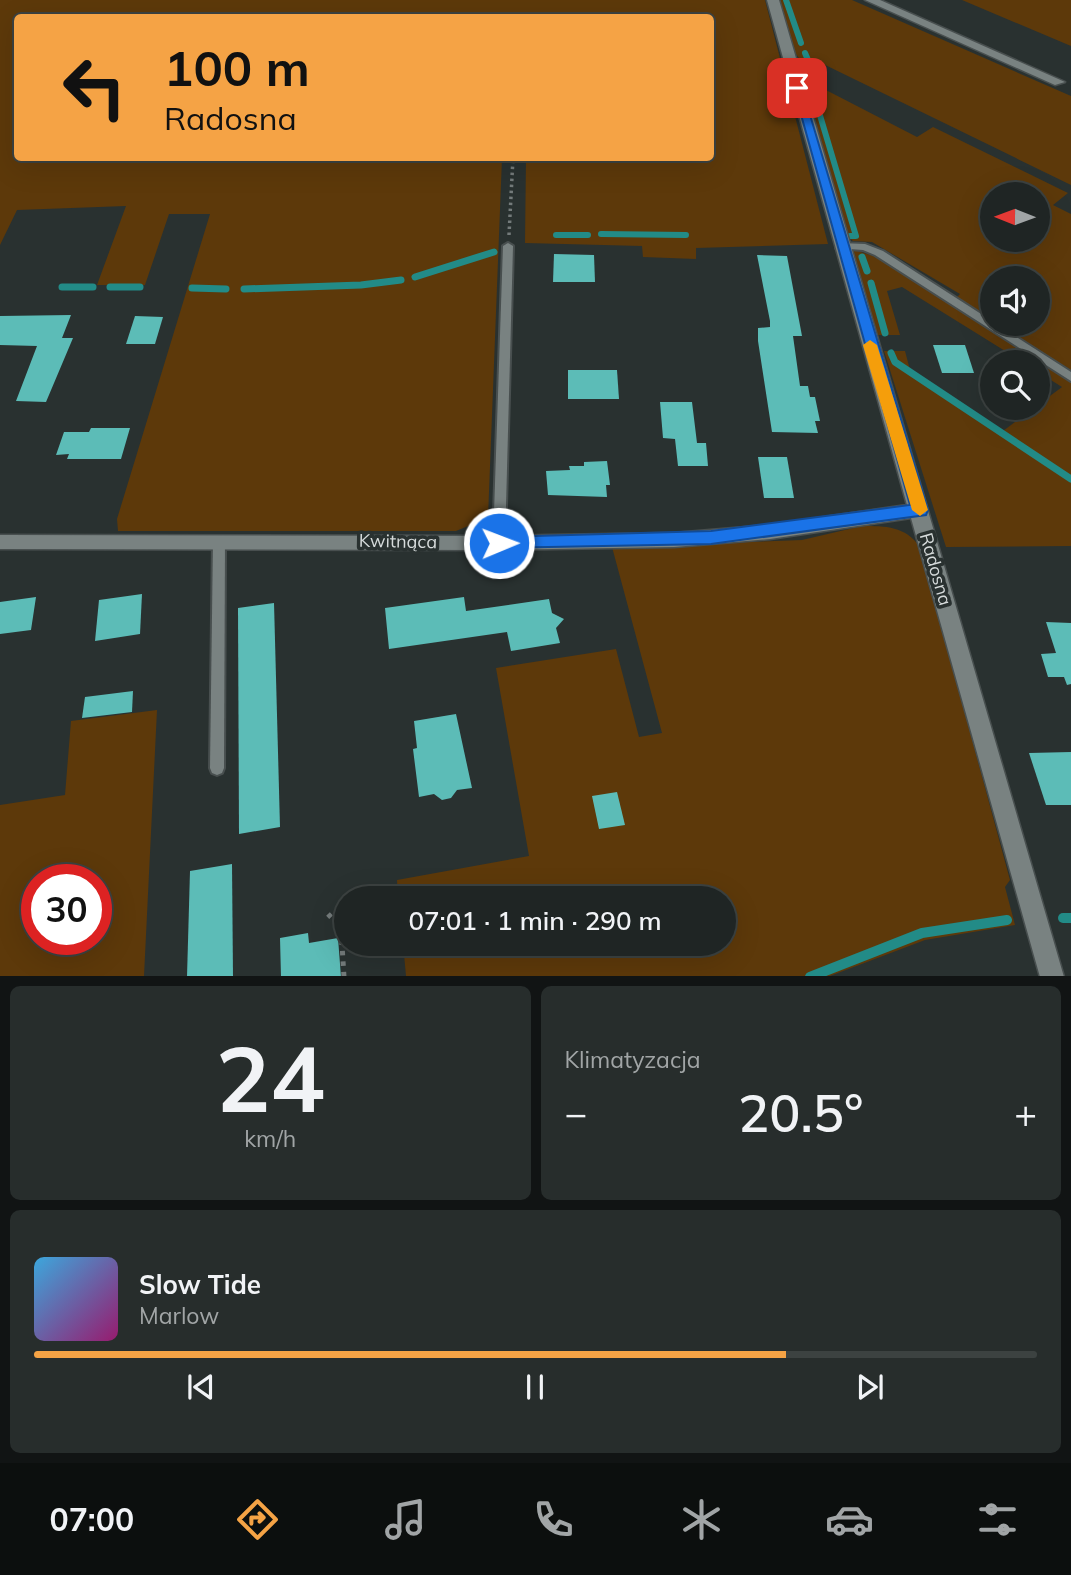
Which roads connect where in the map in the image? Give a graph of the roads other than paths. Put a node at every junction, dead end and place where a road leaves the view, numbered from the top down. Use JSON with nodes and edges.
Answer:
{"nodes":[{"id":1,"x":773,"y":0,"type":"edge"},
{"id":2,"x":871,"y":0,"type":"edge"},
{"id":3,"x":1059,"y":82,"type":"dead end"},
{"id":4,"x":508,"y":246,"type":"road end"},
{"id":5,"x":840,"y":246,"type":"junction"},
{"id":6,"x":1071,"y":377,"type":"edge"},
{"id":7,"x":920,"y":510,"type":"junction"},
{"id":8,"x":219,"y":541,"type":"junction"},
{"id":9,"x":0,"y":542,"type":"edge"},
{"id":10,"x":499,"y":543,"type":"junction"},
{"id":11,"x":217,"y":768,"type":"dead end"},
{"id":12,"x":1052,"y":976,"type":"edge"}],
"edges":[{"from":1,"to":5,"type":"street","name":"Radosna"},
{"from":2,"to":3,"type":"street"},
{"from":4,"to":10,"type":"lane"},
{"from":5,"to":6,"type":"lane"},
{"from":5,"to":7,"type":"street","name":"Radosna"},
{"from":7,"to":10,"type":"street","name":"Kwitnąca"},
{"from":7,"to":12,"type":"street","name":"Radosna"},
{"from":8,"to":9,"type":"street","name":"Kwitnąca"},
{"from":8,"to":10,"type":"street","name":"Kwitnąca"},
{"from":8,"to":11,"type":"lane"}]}
